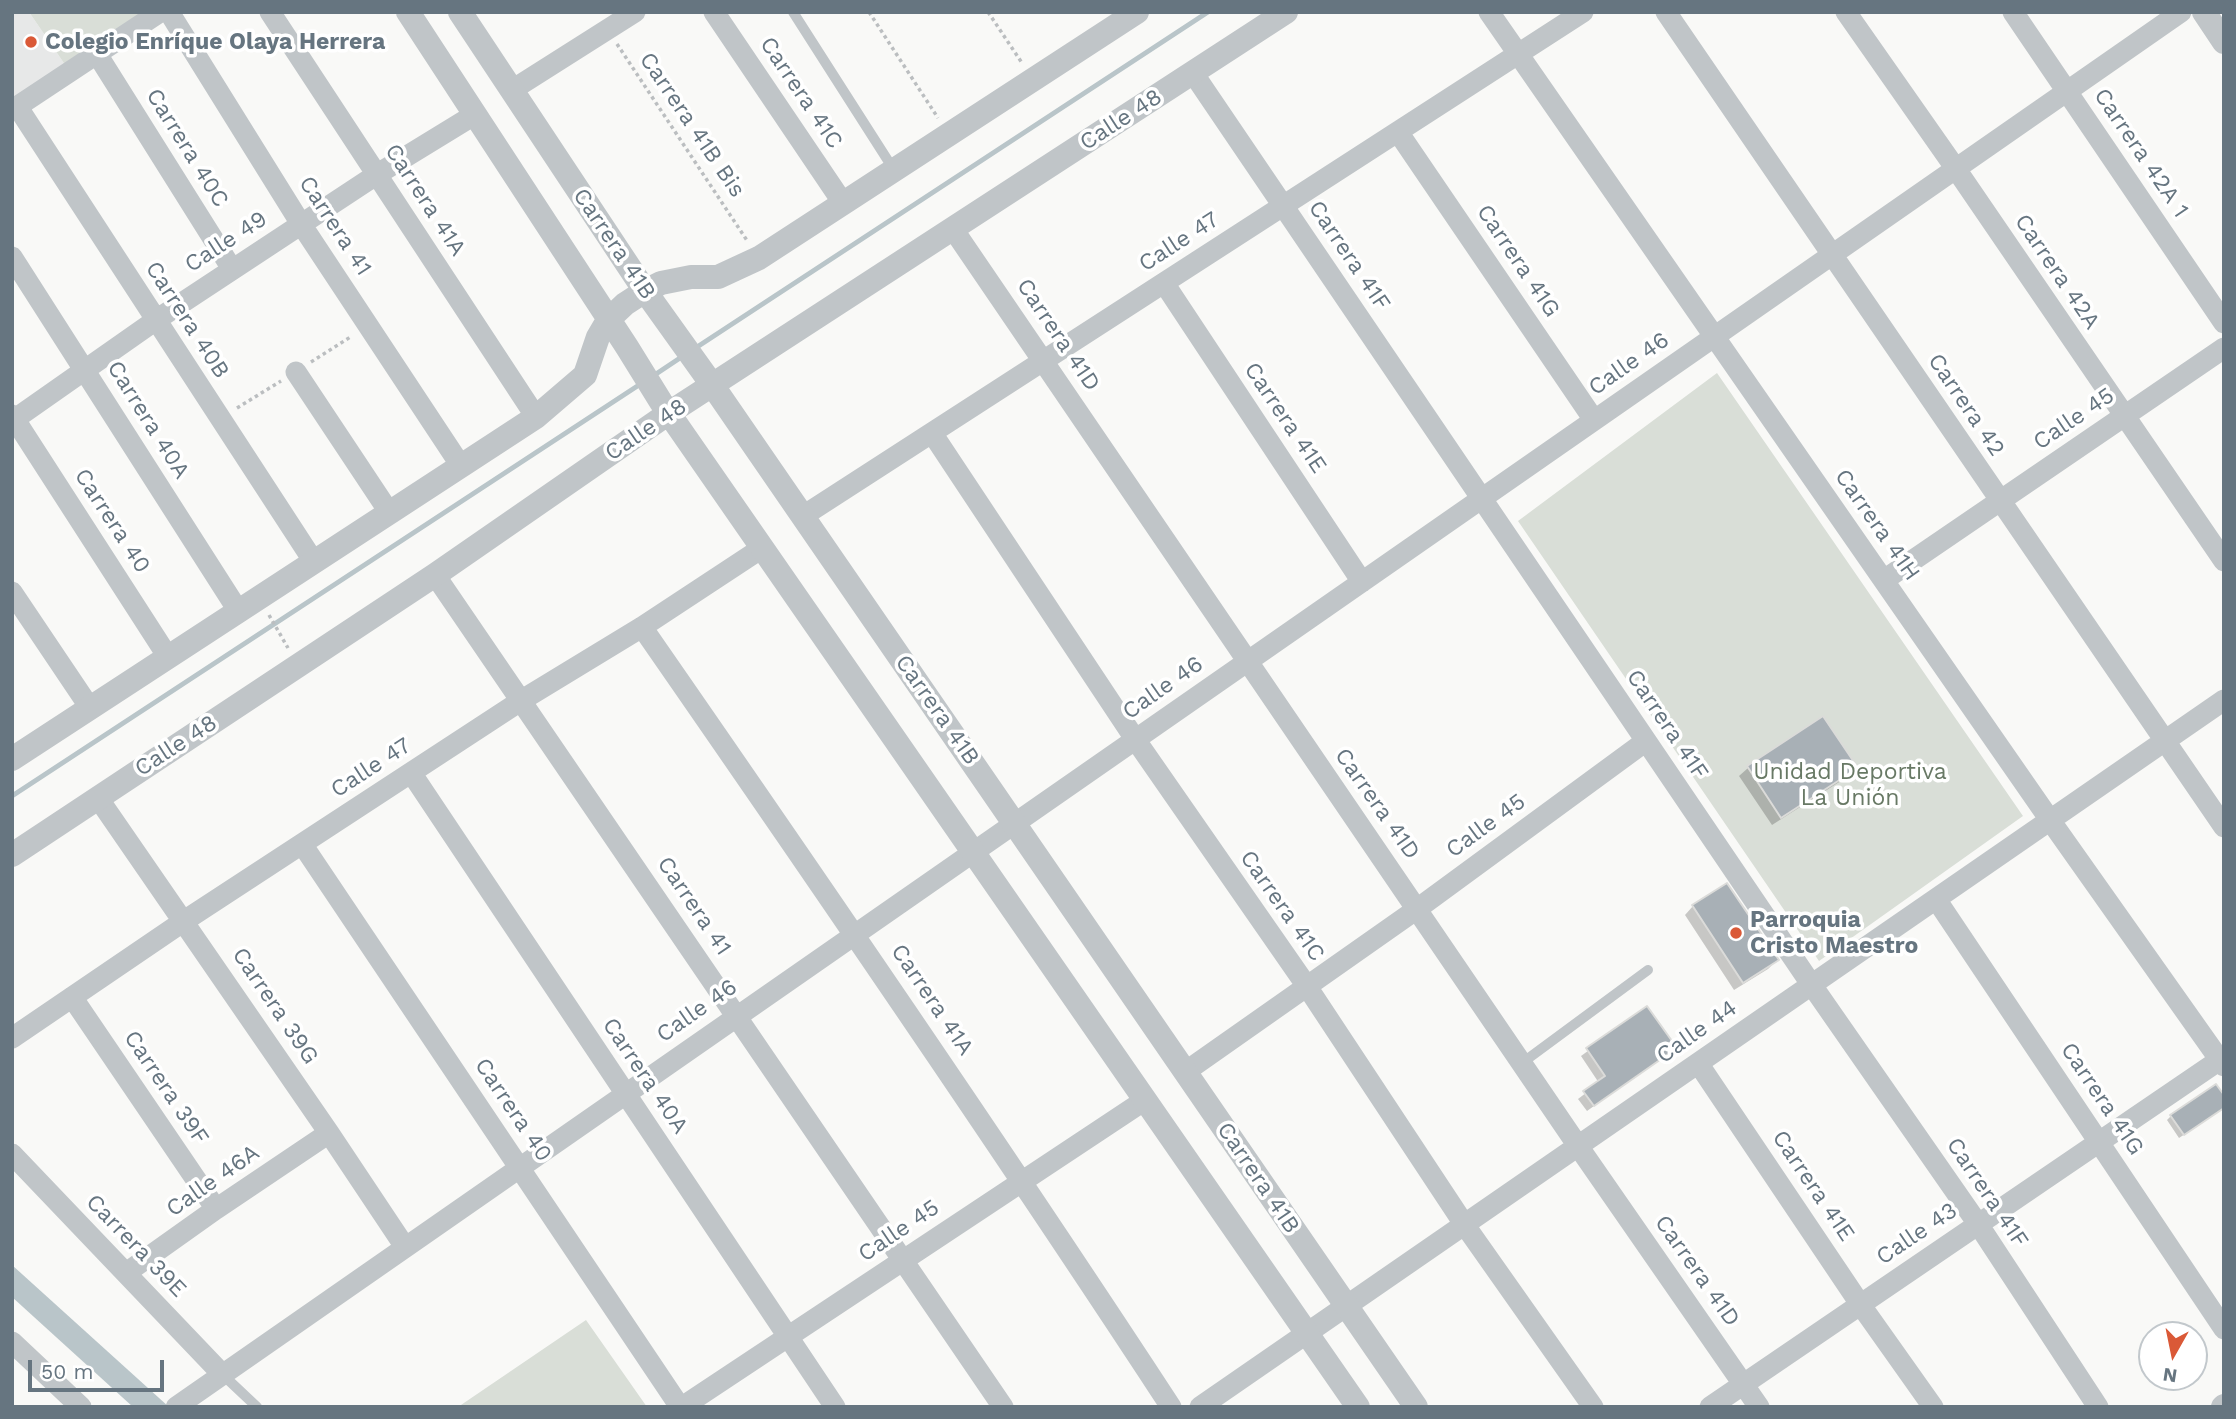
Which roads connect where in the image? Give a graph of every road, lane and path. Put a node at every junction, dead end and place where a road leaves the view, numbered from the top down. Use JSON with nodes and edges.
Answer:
{"nodes":[{"id":1,"x":160,"y":12,"type":"edge"},
{"id":2,"x":169,"y":12,"type":"edge"},
{"id":3,"x":270,"y":12,"type":"edge"},
{"id":4,"x":408,"y":12,"type":"edge"},
{"id":5,"x":460,"y":12,"type":"edge"},
{"id":6,"x":635,"y":12,"type":"edge"},
{"id":7,"x":715,"y":12,"type":"edge"},
{"id":8,"x":793,"y":12,"type":"edge"},
{"id":9,"x":869,"y":12,"type":"edge"},
{"id":10,"x":988,"y":12,"type":"edge"},
{"id":11,"x":1137,"y":12,"type":"edge"},
{"id":12,"x":1286,"y":12,"type":"edge"},
{"id":13,"x":1489,"y":12,"type":"edge"},
{"id":14,"x":1584,"y":12,"type":"edge"},
{"id":15,"x":1666,"y":12,"type":"edge"},
{"id":16,"x":1846,"y":12,"type":"edge"},
{"id":17,"x":2012,"y":12,"type":"edge"},
{"id":18,"x":2180,"y":12,"type":"edge"},
{"id":19,"x":2204,"y":12,"type":"edge"},
{"id":20,"x":607,"y":30,"type":"junction"},
{"id":21,"x":2224,"y":42,"type":"edge"},
{"id":22,"x":97,"y":54,"type":"junction"},
{"id":23,"x":1518,"y":54,"type":"junction"},
{"id":24,"x":1193,"y":73,"type":"junction"},
{"id":25,"x":1033,"y":80,"type":"junction"},
{"id":26,"x":512,"y":90,"type":"junction"},
{"id":27,"x":2068,"y":91,"type":"junction"},
{"id":28,"x":15,"y":108,"type":"edge"},
{"id":29,"x":474,"y":114,"type":"junction"},
{"id":30,"x":1398,"y":132,"type":"junction"},
{"id":31,"x":949,"y":134,"type":"junction"},
{"id":32,"x":1956,"y":169,"type":"junction"},
{"id":33,"x":894,"y":170,"type":"junction"},
{"id":34,"x":376,"y":175,"type":"junction"},
{"id":35,"x":843,"y":203,"type":"junction"},
{"id":36,"x":1284,"y":206,"type":"junction"},
{"id":37,"x":301,"y":224,"type":"junction"},
{"id":38,"x":953,"y":229,"type":"junction"},
{"id":39,"x":1831,"y":255,"type":"junction"},
{"id":40,"x":12,"y":257,"type":"edge"},
{"id":41,"x":759,"y":258,"type":"junction"},
{"id":42,"x":232,"y":269,"type":"junction"},
{"id":43,"x":1164,"y":283,"type":"junction"},
{"id":44,"x":645,"y":291,"type":"junction"},
{"id":45,"x":156,"y":320,"type":"junction"},
{"id":46,"x":608,"y":320,"type":"junction"},
{"id":47,"x":2224,"y":323,"type":"edge"},
{"id":48,"x":1714,"y":336,"type":"junction"},
{"id":49,"x":2224,"y":348,"type":"edge"},
{"id":50,"x":1044,"y":360,"type":"junction"},
{"id":51,"x":86,"y":370,"type":"junction"},
{"id":52,"x":296,"y":372,"type":"dead end"},
{"id":53,"x":707,"y":377,"type":"junction"},
{"id":54,"x":663,"y":405,"type":"junction"},
{"id":55,"x":2123,"y":416,"type":"junction"},
{"id":56,"x":536,"y":417,"type":"junction"},
{"id":57,"x":13,"y":418,"type":"edge"},
{"id":58,"x":1594,"y":420,"type":"junction"},
{"id":59,"x":932,"y":433,"type":"junction"},
{"id":60,"x":461,"y":466,"type":"junction"},
{"id":61,"x":1481,"y":498,"type":"junction"},
{"id":62,"x":2000,"y":501,"type":"junction"},
{"id":63,"x":389,"y":512,"type":"junction"},
{"id":64,"x":803,"y":516,"type":"junction"},
{"id":65,"x":762,"y":548,"type":"junction"},
{"id":66,"x":2224,"y":561,"type":"edge"},
{"id":67,"x":314,"y":562,"type":"junction"},
{"id":68,"x":435,"y":575,"type":"junction"},
{"id":69,"x":1884,"y":580,"type":"junction"},
{"id":70,"x":1362,"y":582,"type":"junction"},
{"id":71,"x":12,"y":592,"type":"edge"},
{"id":72,"x":239,"y":612,"type":"junction"},
{"id":73,"x":267,"y":613,"type":"dead end"},
{"id":74,"x":642,"y":627,"type":"junction"},
{"id":75,"x":282,"y":638,"type":"dead end"},
{"id":76,"x":168,"y":657,"type":"junction"},
{"id":77,"x":1247,"y":662,"type":"junction"},
{"id":78,"x":2224,"y":699,"type":"edge"},
{"id":79,"x":522,"y":700,"type":"junction"},
{"id":80,"x":90,"y":708,"type":"junction"},
{"id":81,"x":1135,"y":739,"type":"junction"},
{"id":82,"x":1646,"y":741,"type":"junction"},
{"id":83,"x":2164,"y":741,"type":"junction"},
{"id":84,"x":15,"y":750,"type":"edge"},
{"id":85,"x":412,"y":774,"type":"junction"},
{"id":86,"x":98,"y":797,"type":"junction"},
{"id":87,"x":2050,"y":820,"type":"junction"},
{"id":88,"x":1014,"y":823,"type":"junction"},
{"id":89,"x":2224,"y":827,"type":"edge"},
{"id":90,"x":302,"y":844,"type":"junction"},
{"id":91,"x":973,"y":852,"type":"junction"},
{"id":92,"x":12,"y":855,"type":"edge"},
{"id":93,"x":1936,"y":898,"type":"junction"},
{"id":94,"x":1417,"y":909,"type":"junction"},
{"id":95,"x":184,"y":921,"type":"junction"},
{"id":96,"x":855,"y":934,"type":"junction"},
{"id":97,"x":1648,"y":970,"type":"dead end"},
{"id":98,"x":1811,"y":984,"type":"junction"},
{"id":99,"x":1306,"y":985,"type":"junction"},
{"id":100,"x":72,"y":997,"type":"junction"},
{"id":101,"x":737,"y":1016,"type":"junction"},
{"id":102,"x":12,"y":1038,"type":"edge"},
{"id":103,"x":2222,"y":1061,"type":"edge"},
{"id":104,"x":1522,"y":1063,"type":"junction"},
{"id":105,"x":1698,"y":1063,"type":"junction"},
{"id":106,"x":1185,"y":1072,"type":"junction"},
{"id":107,"x":625,"y":1094,"type":"junction"},
{"id":108,"x":1145,"y":1100,"type":"junction"},
{"id":109,"x":330,"y":1133,"type":"junction"},
{"id":110,"x":2100,"y":1141,"type":"junction"},
{"id":111,"x":1578,"y":1146,"type":"junction"},
{"id":112,"x":12,"y":1154,"type":"edge"},
{"id":113,"x":520,"y":1167,"type":"junction"},
{"id":114,"x":1023,"y":1181,"type":"junction"},
{"id":115,"x":216,"y":1209,"type":"junction"},
{"id":116,"x":1464,"y":1224,"type":"junction"},
{"id":117,"x":1978,"y":1224,"type":"junction"},
{"id":118,"x":405,"y":1247,"type":"junction"},
{"id":119,"x":903,"y":1260,"type":"junction"},
{"id":120,"x":126,"y":1273,"type":"junction"},
{"id":121,"x":1860,"y":1304,"type":"junction"},
{"id":122,"x":1346,"y":1306,"type":"junction"},
{"id":123,"x":2224,"y":1329,"type":"edge"},
{"id":124,"x":1307,"y":1333,"type":"junction"},
{"id":125,"x":788,"y":1337,"type":"junction"},
{"id":126,"x":15,"y":1350,"type":"edge"},
{"id":127,"x":222,"y":1374,"type":"junction"},
{"id":128,"x":1744,"y":1384,"type":"junction"},
{"id":129,"x":82,"y":1407,"type":"edge"},
{"id":130,"x":176,"y":1407,"type":"edge"},
{"id":131,"x":257,"y":1407,"type":"edge"},
{"id":132,"x":681,"y":1407,"type":"edge"},
{"id":133,"x":835,"y":1407,"type":"edge"},
{"id":134,"x":1003,"y":1407,"type":"edge"},
{"id":135,"x":1171,"y":1407,"type":"edge"},
{"id":136,"x":1200,"y":1407,"type":"edge"},
{"id":137,"x":1358,"y":1407,"type":"edge"},
{"id":138,"x":1416,"y":1407,"type":"edge"},
{"id":139,"x":1593,"y":1407,"type":"edge"},
{"id":140,"x":1710,"y":1407,"type":"edge"},
{"id":141,"x":1759,"y":1407,"type":"edge"},
{"id":142,"x":1933,"y":1407,"type":"edge"},
{"id":143,"x":2098,"y":1407,"type":"edge"}],
"edges":[{"from":1,"to":22,"type":"street"},
{"from":2,"to":37,"type":"street","name":"Carrera 41"},
{"from":3,"to":34,"type":"street","name":"Carrera 41A"},
{"from":4,"to":29,"type":"street","name":"Carrera 41B"},
{"from":5,"to":26,"type":"street","name":"Carrera 41B"},
{"from":6,"to":20,"type":"street"},
{"from":7,"to":35,"type":"street","name":"Carrera 41C"},
{"from":8,"to":33,"type":"lane"},
{"from":9,"to":31,"type":"path"},
{"from":10,"to":25,"type":"path"},
{"from":11,"to":25,"type":"street"},
{"from":12,"to":24,"type":"street","name":"Calle 48"},
{"from":13,"to":23,"type":"street","name":"Carrera 41H"},
{"from":14,"to":23,"type":"street","name":"Calle 47"},
{"from":15,"to":39,"type":"street","name":"Carrera 42"},
{"from":16,"to":32,"type":"street","name":"Carrera 42A"},
{"from":17,"to":27,"type":"street","name":"Carrera 42A 1"},
{"from":18,"to":27,"type":"street","name":"Calle 46"},
{"from":19,"to":21,"type":"street"},
{"from":20,"to":26,"type":"street"},
{"from":20,"to":41,"type":"path","name":"Carrera 41B Bis"},
{"from":22,"to":28,"type":"street"},
{"from":22,"to":42,"type":"street","name":"Carrera 40C"},
{"from":23,"to":30,"type":"street","name":"Calle 47"},
{"from":23,"to":48,"type":"street","name":"Carrera 41H"},
{"from":24,"to":36,"type":"street","name":"Carrera 41F"},
{"from":24,"to":38,"type":"street","name":"Calle 48"},
{"from":25,"to":31,"type":"street"},
{"from":26,"to":44,"type":"street","name":"Carrera 41B"},
{"from":27,"to":32,"type":"street","name":"Calle 46"},
{"from":27,"to":47,"type":"street","name":"Carrera 42A 1"},
{"from":28,"to":45,"type":"street","name":"Carrera 40B"},
{"from":29,"to":34,"type":"street","name":"Calle 49"},
{"from":29,"to":46,"type":"street","name":"Carrera 41B"},
{"from":30,"to":36,"type":"street","name":"Calle 47"},
{"from":30,"to":58,"type":"street","name":"Carrera 41G"},
{"from":31,"to":33,"type":"street"},
{"from":32,"to":39,"type":"street","name":"Calle 46"},
{"from":32,"to":55,"type":"street","name":"Carrera 42A"},
{"from":33,"to":35,"type":"street"},
{"from":34,"to":37,"type":"street","name":"Calle 49"},
{"from":34,"to":56,"type":"street","name":"Carrera 41A"},
{"from":35,"to":41,"type":"street"},
{"from":36,"to":43,"type":"street","name":"Calle 47"},
{"from":36,"to":61,"type":"street","name":"Carrera 41F"},
{"from":37,"to":42,"type":"street","name":"Calle 49"},
{"from":37,"to":60,"type":"street","name":"Carrera 41"},
{"from":38,"to":50,"type":"street","name":"Carrera 41D"},
{"from":38,"to":53,"type":"street","name":"Calle 48"},
{"from":39,"to":48,"type":"street","name":"Calle 46"},
{"from":39,"to":62,"type":"street","name":"Carrera 42"},
{"from":40,"to":51,"type":"street","name":"Carrera 40A"},
{"from":41,"to":44,"type":"street"},
{"from":42,"to":45,"type":"street","name":"Calle 49"},
{"from":43,"to":50,"type":"street","name":"Calle 47"},
{"from":43,"to":70,"type":"street","name":"Carrera 41E"},
{"from":44,"to":46,"type":"street"},
{"from":44,"to":53,"type":"street","name":"Carrera 41B"},
{"from":45,"to":51,"type":"street","name":"Calle 49"},
{"from":45,"to":67,"type":"street","name":"Carrera 40B"},
{"from":46,"to":54,"type":"street","name":"Carrera 41B"},
{"from":46,"to":56,"type":"street"},
{"from":48,"to":58,"type":"street","name":"Calle 46"},
{"from":48,"to":69,"type":"street","name":"Carrera 41H"},
{"from":49,"to":55,"type":"street","name":"Calle 45"},
{"from":50,"to":59,"type":"street","name":"Calle 47"},
{"from":50,"to":77,"type":"street","name":"Carrera 41D"},
{"from":51,"to":57,"type":"street","name":"Calle 49"},
{"from":51,"to":72,"type":"street","name":"Carrera 40A"},
{"from":52,"to":63,"type":"street"},
{"from":53,"to":54,"type":"street","name":"Calle 48"},
{"from":53,"to":64,"type":"street","name":"Carrera 41B"},
{"from":54,"to":65,"type":"street","name":"Carrera 41B"},
{"from":54,"to":68,"type":"street","name":"Calle 48"},
{"from":55,"to":62,"type":"street","name":"Calle 45"},
{"from":55,"to":66,"type":"street","name":"Carrera 42A"},
{"from":56,"to":60,"type":"street"},
{"from":57,"to":76,"type":"street","name":"Carrera 40"},
{"from":58,"to":61,"type":"street","name":"Calle 46"},
{"from":59,"to":64,"type":"street","name":"Calle 47"},
{"from":59,"to":81,"type":"street","name":"Carrera 41C"},
{"from":60,"to":63,"type":"street"},
{"from":61,"to":70,"type":"street","name":"Calle 46"},
{"from":61,"to":82,"type":"street","name":"Carrera 41F"},
{"from":62,"to":69,"type":"street","name":"Calle 45"},
{"from":62,"to":83,"type":"street","name":"Carrera 42"},
{"from":63,"to":67,"type":"street"},
{"from":64,"to":88,"type":"street","name":"Carrera 41B"},
{"from":65,"to":74,"type":"street","name":"Calle 47"},
{"from":65,"to":91,"type":"street","name":"Carrera 41B"},
{"from":67,"to":72,"type":"street"},
{"from":68,"to":79,"type":"street","name":"Carrera 41"},
{"from":68,"to":86,"type":"street","name":"Calle 48"},
{"from":69,"to":87,"type":"street","name":"Carrera 41H"},
{"from":70,"to":77,"type":"street","name":"Calle 46"},
{"from":71,"to":80,"type":"street"},
{"from":72,"to":76,"type":"street"},
{"from":73,"to":75,"type":"path"},
{"from":74,"to":79,"type":"street","name":"Calle 47"},
{"from":74,"to":96,"type":"street","name":"Carrera 41A"},
{"from":76,"to":80,"type":"street"},
{"from":77,"to":81,"type":"street","name":"Calle 46"},
{"from":77,"to":94,"type":"street","name":"Carrera 41D"},
{"from":78,"to":83,"type":"street","name":"Calle 44"},
{"from":79,"to":85,"type":"street","name":"Calle 47"},
{"from":79,"to":101,"type":"street","name":"Carrera 41"},
{"from":80,"to":84,"type":"street"},
{"from":81,"to":88,"type":"street","name":"Calle 46"},
{"from":81,"to":99,"type":"street","name":"Carrera 41C"},
{"from":82,"to":94,"type":"street","name":"Calle 45"},
{"from":82,"to":98,"type":"street","name":"Carrera 41F"},
{"from":83,"to":87,"type":"street","name":"Calle 44"},
{"from":83,"to":89,"type":"street","name":"Carrera 42"},
{"from":85,"to":90,"type":"street","name":"Calle 47"},
{"from":85,"to":107,"type":"street","name":"Carrera 40A"},
{"from":86,"to":92,"type":"street","name":"Calle 48"},
{"from":86,"to":95,"type":"street","name":"Carrera 39G"},
{"from":87,"to":93,"type":"street","name":"Calle 44"},
{"from":87,"to":103,"type":"street","name":"Carrera 41H"},
{"from":88,"to":91,"type":"street","name":"Calle 46"},
{"from":88,"to":106,"type":"street","name":"Carrera 41B"},
{"from":90,"to":95,"type":"street","name":"Calle 47"},
{"from":90,"to":113,"type":"street","name":"Carrera 40"},
{"from":91,"to":96,"type":"street","name":"Calle 46"},
{"from":91,"to":108,"type":"street","name":"Carrera 41B"},
{"from":93,"to":98,"type":"street","name":"Calle 44"},
{"from":93,"to":110,"type":"street","name":"Carrera 41G"},
{"from":94,"to":99,"type":"street","name":"Calle 45"},
{"from":94,"to":104,"type":"street","name":"Carrera 41D"},
{"from":95,"to":100,"type":"street","name":"Calle 47"},
{"from":95,"to":109,"type":"street","name":"Carrera 39G"},
{"from":96,"to":101,"type":"street","name":"Calle 46"},
{"from":96,"to":114,"type":"street","name":"Carrera 41A"},
{"from":97,"to":104,"type":"lane"},
{"from":98,"to":105,"type":"street","name":"Calle 44"},
{"from":98,"to":117,"type":"street","name":"Carrera 41F"},
{"from":99,"to":106,"type":"street","name":"Calle 45"},
{"from":99,"to":116,"type":"street","name":"Carrera 41C"},
{"from":100,"to":102,"type":"street","name":"Calle 47"},
{"from":100,"to":115,"type":"street","name":"Carrera 39F"},
{"from":101,"to":107,"type":"street","name":"Calle 46"},
{"from":101,"to":119,"type":"street","name":"Carrera 41"},
{"from":103,"to":110,"type":"street","name":"Calle 43"},
{"from":104,"to":111,"type":"street","name":"Carrera 41D"},
{"from":105,"to":111,"type":"street","name":"Calle 44"},
{"from":105,"to":121,"type":"street","name":"Carrera 41E"},
{"from":106,"to":122,"type":"street","name":"Carrera 41B"},
{"from":107,"to":113,"type":"street","name":"Calle 46"},
{"from":107,"to":125,"type":"street","name":"Carrera 40A"},
{"from":108,"to":114,"type":"street","name":"Calle 45"},
{"from":108,"to":124,"type":"street","name":"Carrera 41B"},
{"from":109,"to":115,"type":"street","name":"Calle 46A"},
{"from":109,"to":118,"type":"street","name":"Carrera 39G"},
{"from":110,"to":117,"type":"street","name":"Calle 43"},
{"from":110,"to":123,"type":"street","name":"Carrera 41G"},
{"from":111,"to":116,"type":"street","name":"Calle 44"},
{"from":111,"to":128,"type":"street","name":"Carrera 41D"},
{"from":112,"to":120,"type":"street","name":"Carrera 39E"},
{"from":113,"to":118,"type":"street","name":"Calle 46"},
{"from":113,"to":132,"type":"street","name":"Carrera 40"},
{"from":114,"to":119,"type":"street","name":"Calle 45"},
{"from":114,"to":135,"type":"street","name":"Carrera 41A"},
{"from":115,"to":120,"type":"street","name":"Calle 46A"},
{"from":116,"to":122,"type":"street","name":"Calle 44"},
{"from":116,"to":139,"type":"street","name":"Carrera 41C"},
{"from":117,"to":121,"type":"street","name":"Calle 43"},
{"from":117,"to":143,"type":"street","name":"Carrera 41F"},
{"from":118,"to":127,"type":"street","name":"Calle 46"},
{"from":119,"to":125,"type":"street","name":"Calle 45"},
{"from":119,"to":134,"type":"street","name":"Carrera 41"},
{"from":120,"to":127,"type":"street","name":"Carrera 39E"},
{"from":121,"to":128,"type":"street","name":"Calle 43"},
{"from":121,"to":142,"type":"street","name":"Carrera 41E"},
{"from":122,"to":124,"type":"street","name":"Calle 44"},
{"from":122,"to":138,"type":"street","name":"Carrera 41B"},
{"from":124,"to":136,"type":"street","name":"Calle 44"},
{"from":124,"to":137,"type":"street","name":"Carrera 41B"},
{"from":125,"to":132,"type":"street","name":"Calle 45"},
{"from":125,"to":133,"type":"street","name":"Carrera 40A"},
{"from":126,"to":129,"type":"street"},
{"from":127,"to":130,"type":"street","name":"Calle 46"},
{"from":127,"to":131,"type":"lane"},
{"from":128,"to":140,"type":"street","name":"Calle 43"},
{"from":128,"to":141,"type":"street","name":"Carrera 41D"}]}
